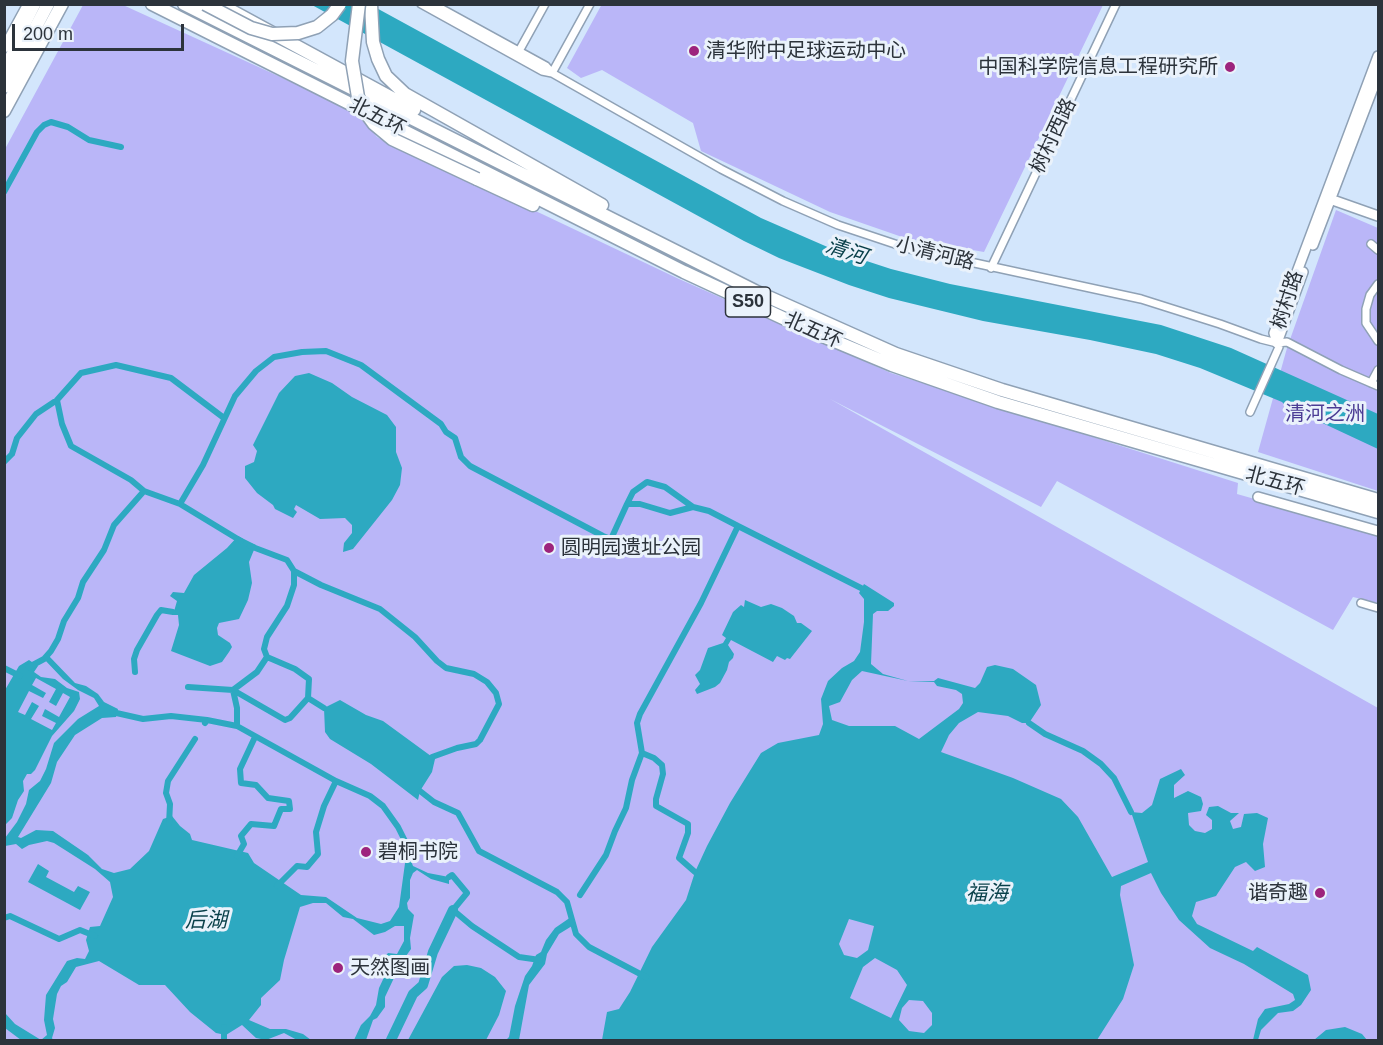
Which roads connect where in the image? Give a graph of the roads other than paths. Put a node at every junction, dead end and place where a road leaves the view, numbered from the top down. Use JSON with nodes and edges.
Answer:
{"nodes":[{"id":1,"x":140,"y":4,"type":"edge"},
{"id":2,"x":152,"y":4,"type":"edge"},
{"id":3,"x":184,"y":4,"type":"edge"},
{"id":4,"x":205,"y":4,"type":"edge"},
{"id":5,"x":219,"y":4,"type":"edge"},
{"id":6,"x":340,"y":4,"type":"edge"},
{"id":7,"x":359,"y":4,"type":"edge"},
{"id":8,"x":371,"y":4,"type":"edge"},
{"id":9,"x":422,"y":4,"type":"edge"},
{"id":10,"x":433,"y":4,"type":"edge"},
{"id":11,"x":545,"y":4,"type":"edge"},
{"id":12,"x":590,"y":4,"type":"edge"},
{"id":13,"x":1116,"y":4,"type":"edge"},
{"id":14,"x":33,"y":5,"type":"edge"},
{"id":15,"x":54,"y":6,"type":"edge"},
{"id":16,"x":4,"y":48,"type":"edge"},
{"id":17,"x":245,"y":51,"type":"junction"},
{"id":18,"x":519,"y":51,"type":"junction"},
{"id":19,"x":1378,"y":56,"type":"edge"},
{"id":20,"x":4,"y":68,"type":"edge"},
{"id":21,"x":552,"y":73,"type":"junction"},
{"id":22,"x":1378,"y":75,"type":"edge"},
{"id":23,"x":4,"y":87,"type":"edge"},
{"id":24,"x":4,"y":111,"type":"edge"},
{"id":25,"x":527,"y":175,"type":"junction"},
{"id":26,"x":1328,"y":199,"type":"junction"},
{"id":27,"x":1378,"y":216,"type":"edge"},
{"id":28,"x":1371,"y":244,"type":"dead end"},
{"id":29,"x":1378,"y":250,"type":"edge"},
{"id":30,"x":690,"y":259,"type":"junction"},
{"id":31,"x":991,"y":267,"type":"junction"},
{"id":32,"x":684,"y":272,"type":"junction"},
{"id":33,"x":1378,"y":284,"type":"edge"},
{"id":34,"x":1378,"y":341,"type":"edge"},
{"id":35,"x":1277,"y":343,"type":"junction"},
{"id":36,"x":1378,"y":370,"type":"edge"},
{"id":37,"x":1375,"y":385,"type":"edge"},
{"id":38,"x":1250,"y":412,"type":"dead end"},
{"id":39,"x":1258,"y":497,"type":"dead end"},
{"id":40,"x":1378,"y":500,"type":"edge"},
{"id":41,"x":1378,"y":512,"type":"edge"},
{"id":42,"x":1378,"y":531,"type":"edge"},
{"id":43,"x":1361,"y":603,"type":"dead end"},
{"id":44,"x":1378,"y":608,"type":"edge"}],
"edges":[{"from":1,"to":17,"type":"highway"},
{"from":2,"to":17,"type":"highway","name":"北五环","number":"S50"},
{"from":3,"to":25,"type":"highway","name":"北五环","number":"S50"},
{"from":4,"to":6,"type":"highway","bridge":true},
{"from":5,"to":25,"type":"highway"},
{"from":7,"to":32,"type":"highway","bridge":true},
{"from":8,"to":30,"type":"highway"},
{"from":9,"to":21,"type":"street","name":"小清河路"},
{"from":10,"to":18,"type":"street","name":"小清河路"},
{"from":11,"to":18,"type":"street"},
{"from":12,"to":21,"type":"street"},
{"from":13,"to":31,"type":"street","name":"树村西路"},
{"from":14,"to":16,"type":"main road"},
{"from":14,"to":20,"type":"main road"},
{"from":15,"to":23,"type":"highway"},
{"from":15,"to":24,"type":"highway"},
{"from":17,"to":32,"type":"highway","name":"北五环","number":"S50"},
{"from":18,"to":21,"type":"street","name":"小清河路"},
{"from":19,"to":26,"type":"main road","name":"树村路"},
{"from":21,"to":31,"type":"street","name":"小清河路"},
{"from":22,"to":26,"type":"main road","name":"树村路"},
{"from":25,"to":30,"type":"highway","name":"北五环","number":"S50"},
{"from":26,"to":27,"type":"main road"},
{"from":26,"to":35,"type":"main road","name":"树村路"},
{"from":28,"to":29,"type":"street"},
{"from":30,"to":40,"type":"highway","name":"北五环","number":"S50"},
{"from":31,"to":35,"type":"street","name":"小清河路"},
{"from":32,"to":41,"type":"highway","name":"北五环","number":"S50"},
{"from":33,"to":34,"type":"street"},
{"from":35,"to":37,"type":"street","name":"小清河路"},
{"from":35,"to":38,"type":"street"},
{"from":36,"to":37,"type":"street"},
{"from":39,"to":42,"type":"main road"},
{"from":43,"to":44,"type":"street"}]}
